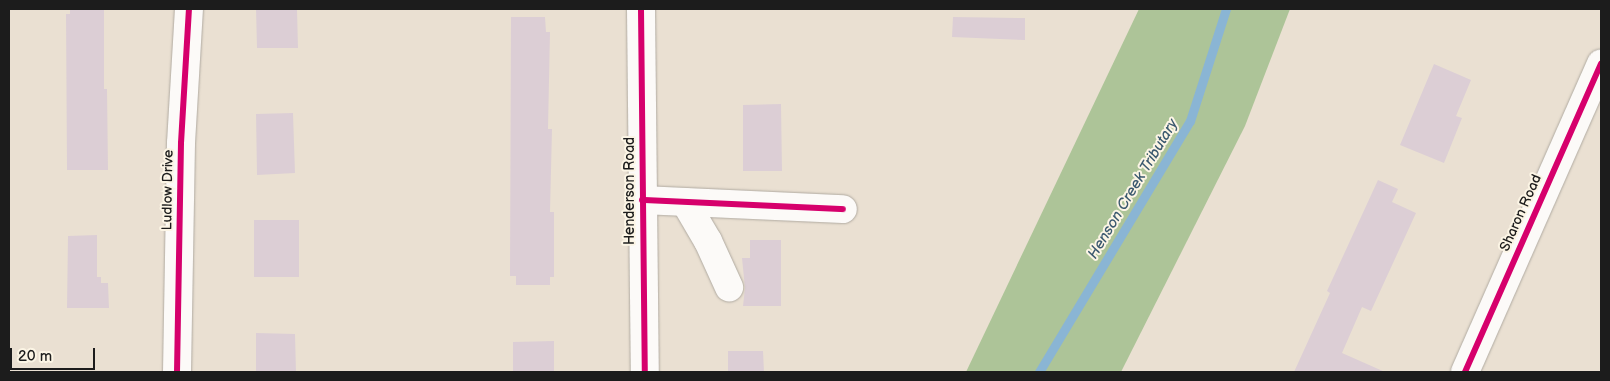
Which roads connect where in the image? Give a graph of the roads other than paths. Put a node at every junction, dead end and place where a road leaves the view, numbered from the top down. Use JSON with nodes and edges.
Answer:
{"nodes":[{"id":1,"x":189,"y":9,"type":"edge"},
{"id":2,"x":641,"y":9,"type":"edge"},
{"id":3,"x":1598,"y":77,"type":"edge"},
{"id":4,"x":642,"y":200,"type":"junction"},
{"id":5,"x":685,"y":202,"type":"junction"},
{"id":6,"x":843,"y":209,"type":"dead end"},
{"id":7,"x":729,"y":287,"type":"dead end"},
{"id":8,"x":177,"y":372,"type":"edge"},
{"id":9,"x":645,"y":372,"type":"edge"},
{"id":10,"x":1465,"y":372,"type":"edge"}],
"edges":[{"from":1,"to":8,"type":"street","name":"Ludlow Drive"},
{"from":2,"to":4,"type":"street","name":"Henderson Road"},
{"from":3,"to":10,"type":"street","name":"Sharon Road"},
{"from":4,"to":5,"type":"street"},
{"from":4,"to":9,"type":"street","name":"Henderson Road"},
{"from":5,"to":6,"type":"street"},
{"from":5,"to":7,"type":"street"}]}
